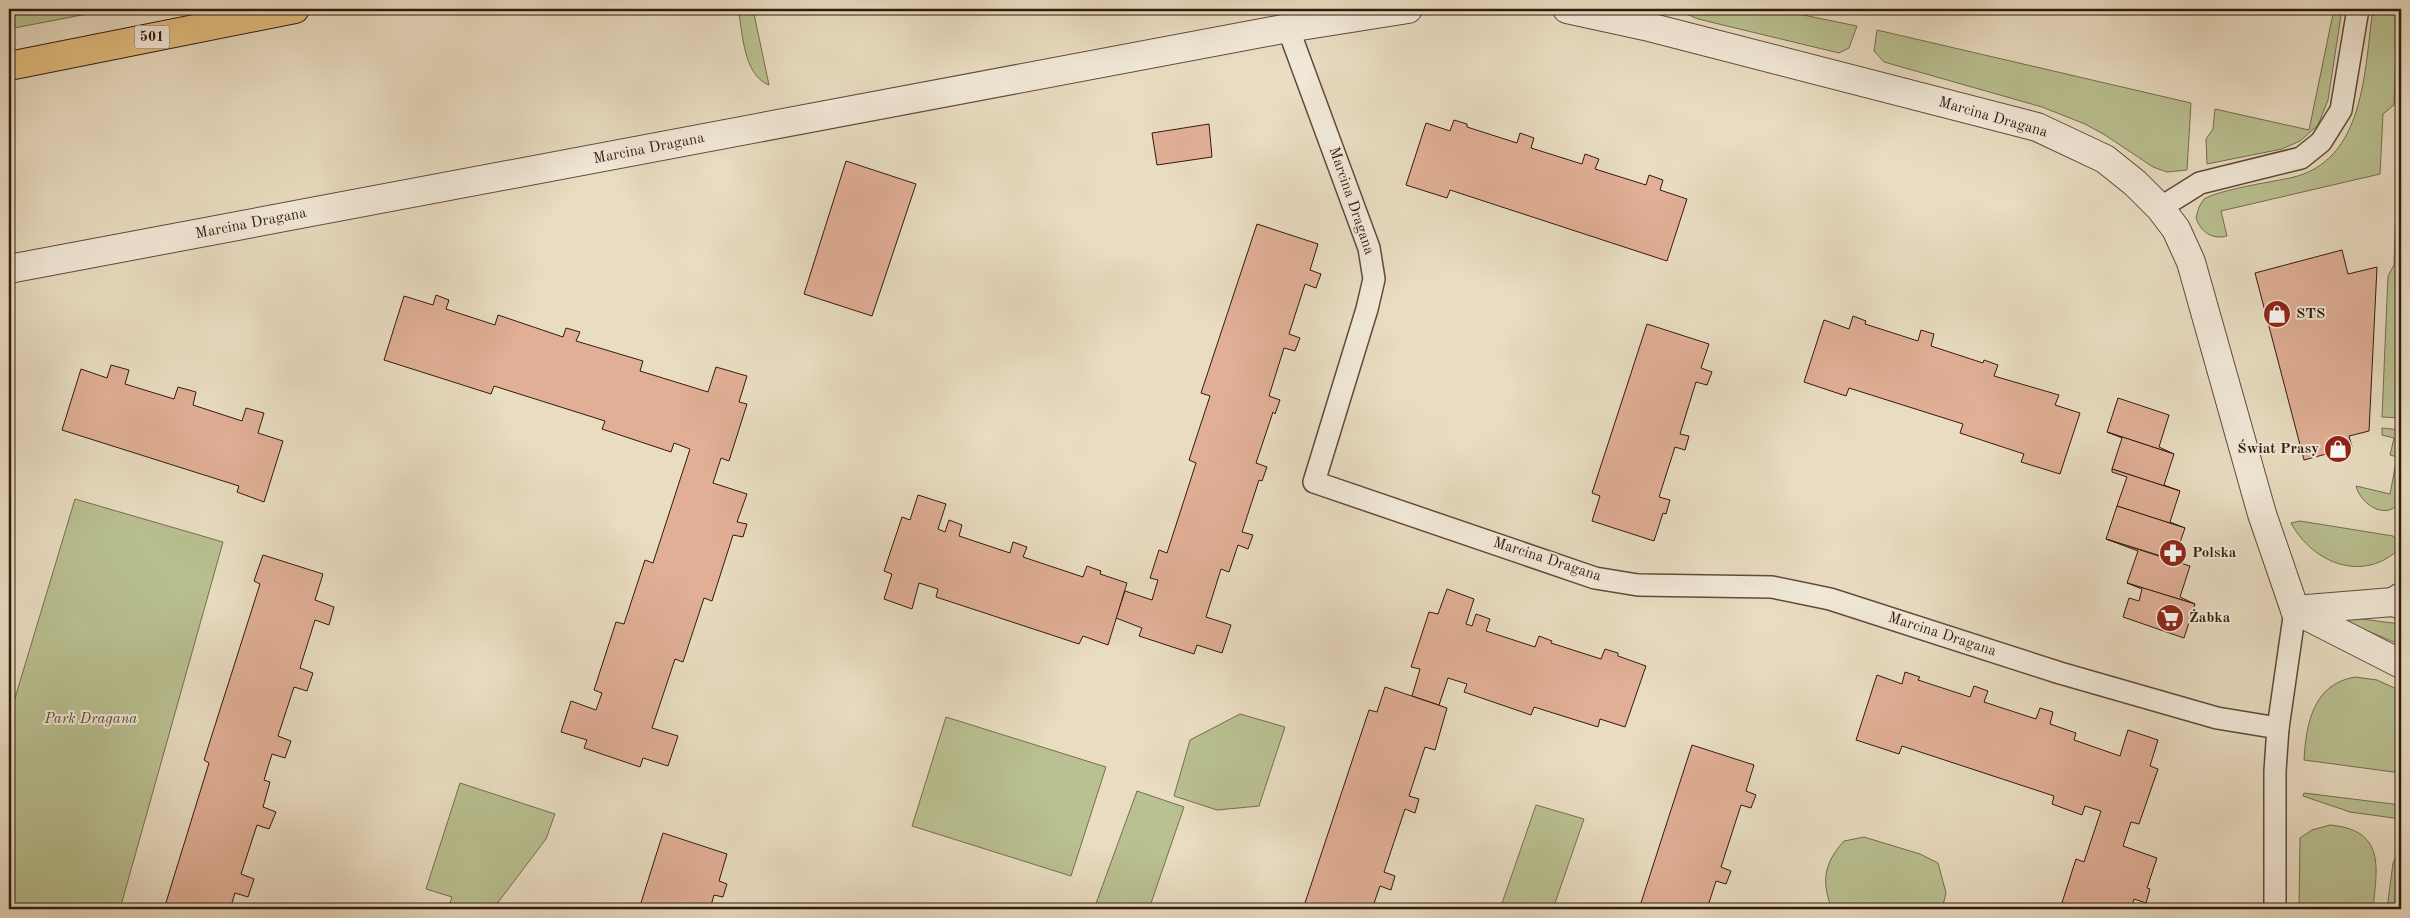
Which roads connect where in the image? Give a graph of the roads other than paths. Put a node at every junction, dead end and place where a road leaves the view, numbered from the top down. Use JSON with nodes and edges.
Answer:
{"nodes":[{"id":1,"x":296,"y":9,"type":"edge"},
{"id":2,"x":1408,"y":9,"type":"edge"},
{"id":3,"x":1567,"y":9,"type":"edge"},
{"id":4,"x":2358,"y":9,"type":"edge"},
{"id":5,"x":1288,"y":28,"type":"junction"},
{"id":6,"x":9,"y":66,"type":"edge"},
{"id":7,"x":2160,"y":208,"type":"junction"},
{"id":8,"x":9,"y":269,"type":"edge"},
{"id":9,"x":2398,"y":601,"type":"edge"},
{"id":10,"x":2295,"y":610,"type":"junction"},
{"id":11,"x":2401,"y":664,"type":"edge"},
{"id":12,"x":2278,"y":728,"type":"junction"},
{"id":13,"x":2275,"y":909,"type":"edge"}],
"edges":[{"from":1,"to":6,"type":"main road","number":"501"},
{"from":2,"to":5,"type":"street","name":"Marcina Dragana"},
{"from":3,"to":7,"type":"street","name":"Marcina Dragana"},
{"from":4,"to":7,"type":"lane"},
{"from":5,"to":8,"type":"street","name":"Marcina Dragana"},
{"from":5,"to":12,"type":"lane","name":"Marcina Dragana"},
{"from":7,"to":10,"type":"street","name":"Marcina Dragana"},
{"from":9,"to":10,"type":"street"},
{"from":10,"to":11,"type":"street"},
{"from":10,"to":12,"type":"lane","name":"Marcina Dragana"},
{"from":12,"to":13,"type":"lane","name":"Marcina Dragana"}]}
